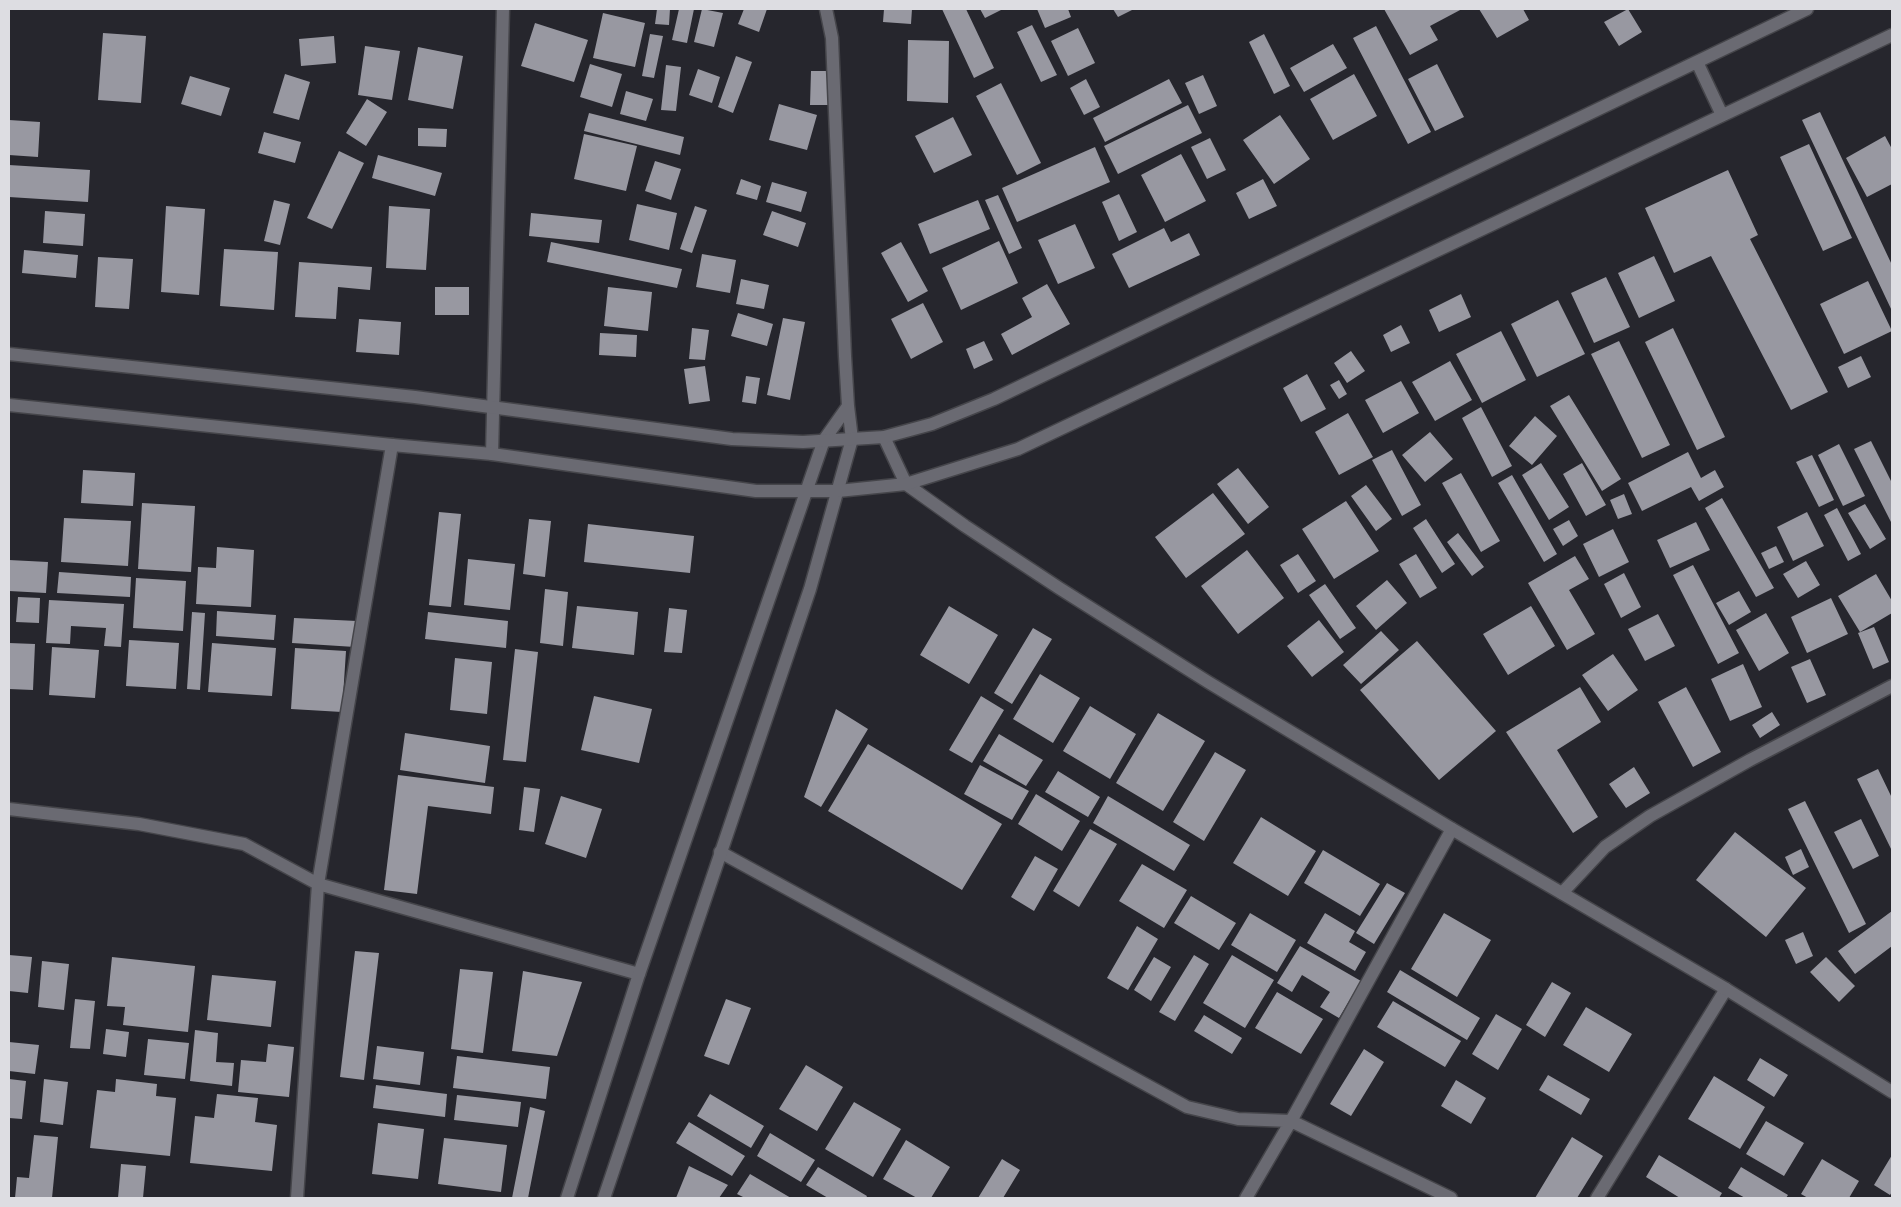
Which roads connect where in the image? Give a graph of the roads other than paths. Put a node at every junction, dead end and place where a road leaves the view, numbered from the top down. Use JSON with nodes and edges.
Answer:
{"nodes":[{"id":1,"x":503,"y":9,"type":"edge"},
{"id":2,"x":826,"y":9,"type":"edge"},
{"id":3,"x":1807,"y":9,"type":"edge"},
{"id":4,"x":1892,"y":34,"type":"edge"},
{"id":5,"x":1697,"y":62,"type":"junction"},
{"id":6,"x":1722,"y":115,"type":"junction"},
{"id":7,"x":9,"y":354,"type":"edge"},
{"id":8,"x":9,"y":405,"type":"edge"},
{"id":9,"x":848,"y":406,"type":"junction"},
{"id":10,"x":493,"y":408,"type":"junction"},
{"id":11,"x":884,"y":437,"type":"junction"},
{"id":12,"x":852,"y":439,"type":"junction"},
{"id":13,"x":824,"y":440,"type":"junction"},
{"id":14,"x":392,"y":445,"type":"junction"},
{"id":15,"x":492,"y":454,"type":"junction"},
{"id":16,"x":906,"y":484,"type":"junction"},
{"id":17,"x":838,"y":491,"type":"junction"},
{"id":18,"x":806,"y":492,"type":"junction"},
{"id":19,"x":1892,"y":686,"type":"edge"},
{"id":20,"x":9,"y":809,"type":"edge"},
{"id":21,"x":1452,"y":829,"type":"junction"},
{"id":22,"x":720,"y":852,"type":"junction"},
{"id":23,"x":318,"y":884,"type":"junction"},
{"id":24,"x":1562,"y":893,"type":"junction"},
{"id":25,"x":639,"y":974,"type":"junction"},
{"id":26,"x":1726,"y":989,"type":"junction"},
{"id":27,"x":1892,"y":1092,"type":"edge"},
{"id":28,"x":1291,"y":1121,"type":"junction"},
{"id":29,"x":297,"y":1198,"type":"edge"},
{"id":30,"x":567,"y":1198,"type":"edge"},
{"id":31,"x":604,"y":1198,"type":"edge"},
{"id":32,"x":1246,"y":1198,"type":"edge"},
{"id":33,"x":1451,"y":1198,"type":"edge"},
{"id":34,"x":1597,"y":1198,"type":"edge"}],
"edges":[{"from":1,"to":10,"type":"street"},
{"from":2,"to":9,"type":"street"},
{"from":3,"to":5,"type":"street"},
{"from":4,"to":6,"type":"street"},
{"from":5,"to":6,"type":"street"},
{"from":5,"to":11,"type":"street"},
{"from":6,"to":16,"type":"street"},
{"from":7,"to":10,"type":"street"},
{"from":8,"to":14,"type":"street"},
{"from":9,"to":12,"type":"street"},
{"from":9,"to":13,"type":"street"},
{"from":10,"to":13,"type":"street"},
{"from":10,"to":15,"type":"street"},
{"from":11,"to":12,"type":"street"},
{"from":11,"to":16,"type":"street"},
{"from":12,"to":13,"type":"street"},
{"from":12,"to":17,"type":"street"},
{"from":13,"to":18,"type":"street"},
{"from":14,"to":15,"type":"street"},
{"from":14,"to":23,"type":"street"},
{"from":15,"to":18,"type":"street"},
{"from":16,"to":17,"type":"street"},
{"from":16,"to":21,"type":"street"},
{"from":17,"to":18,"type":"street"},
{"from":17,"to":22,"type":"street"},
{"from":18,"to":25,"type":"street"},
{"from":19,"to":24,"type":"street"},
{"from":20,"to":23,"type":"street"},
{"from":21,"to":24,"type":"street"},
{"from":21,"to":28,"type":"street"},
{"from":22,"to":28,"type":"street"},
{"from":22,"to":31,"type":"street"},
{"from":23,"to":25,"type":"street"},
{"from":23,"to":29,"type":"street"},
{"from":24,"to":26,"type":"street"},
{"from":25,"to":30,"type":"street"},
{"from":26,"to":27,"type":"street"},
{"from":26,"to":34,"type":"street"},
{"from":28,"to":32,"type":"street"},
{"from":28,"to":33,"type":"street"}]}
